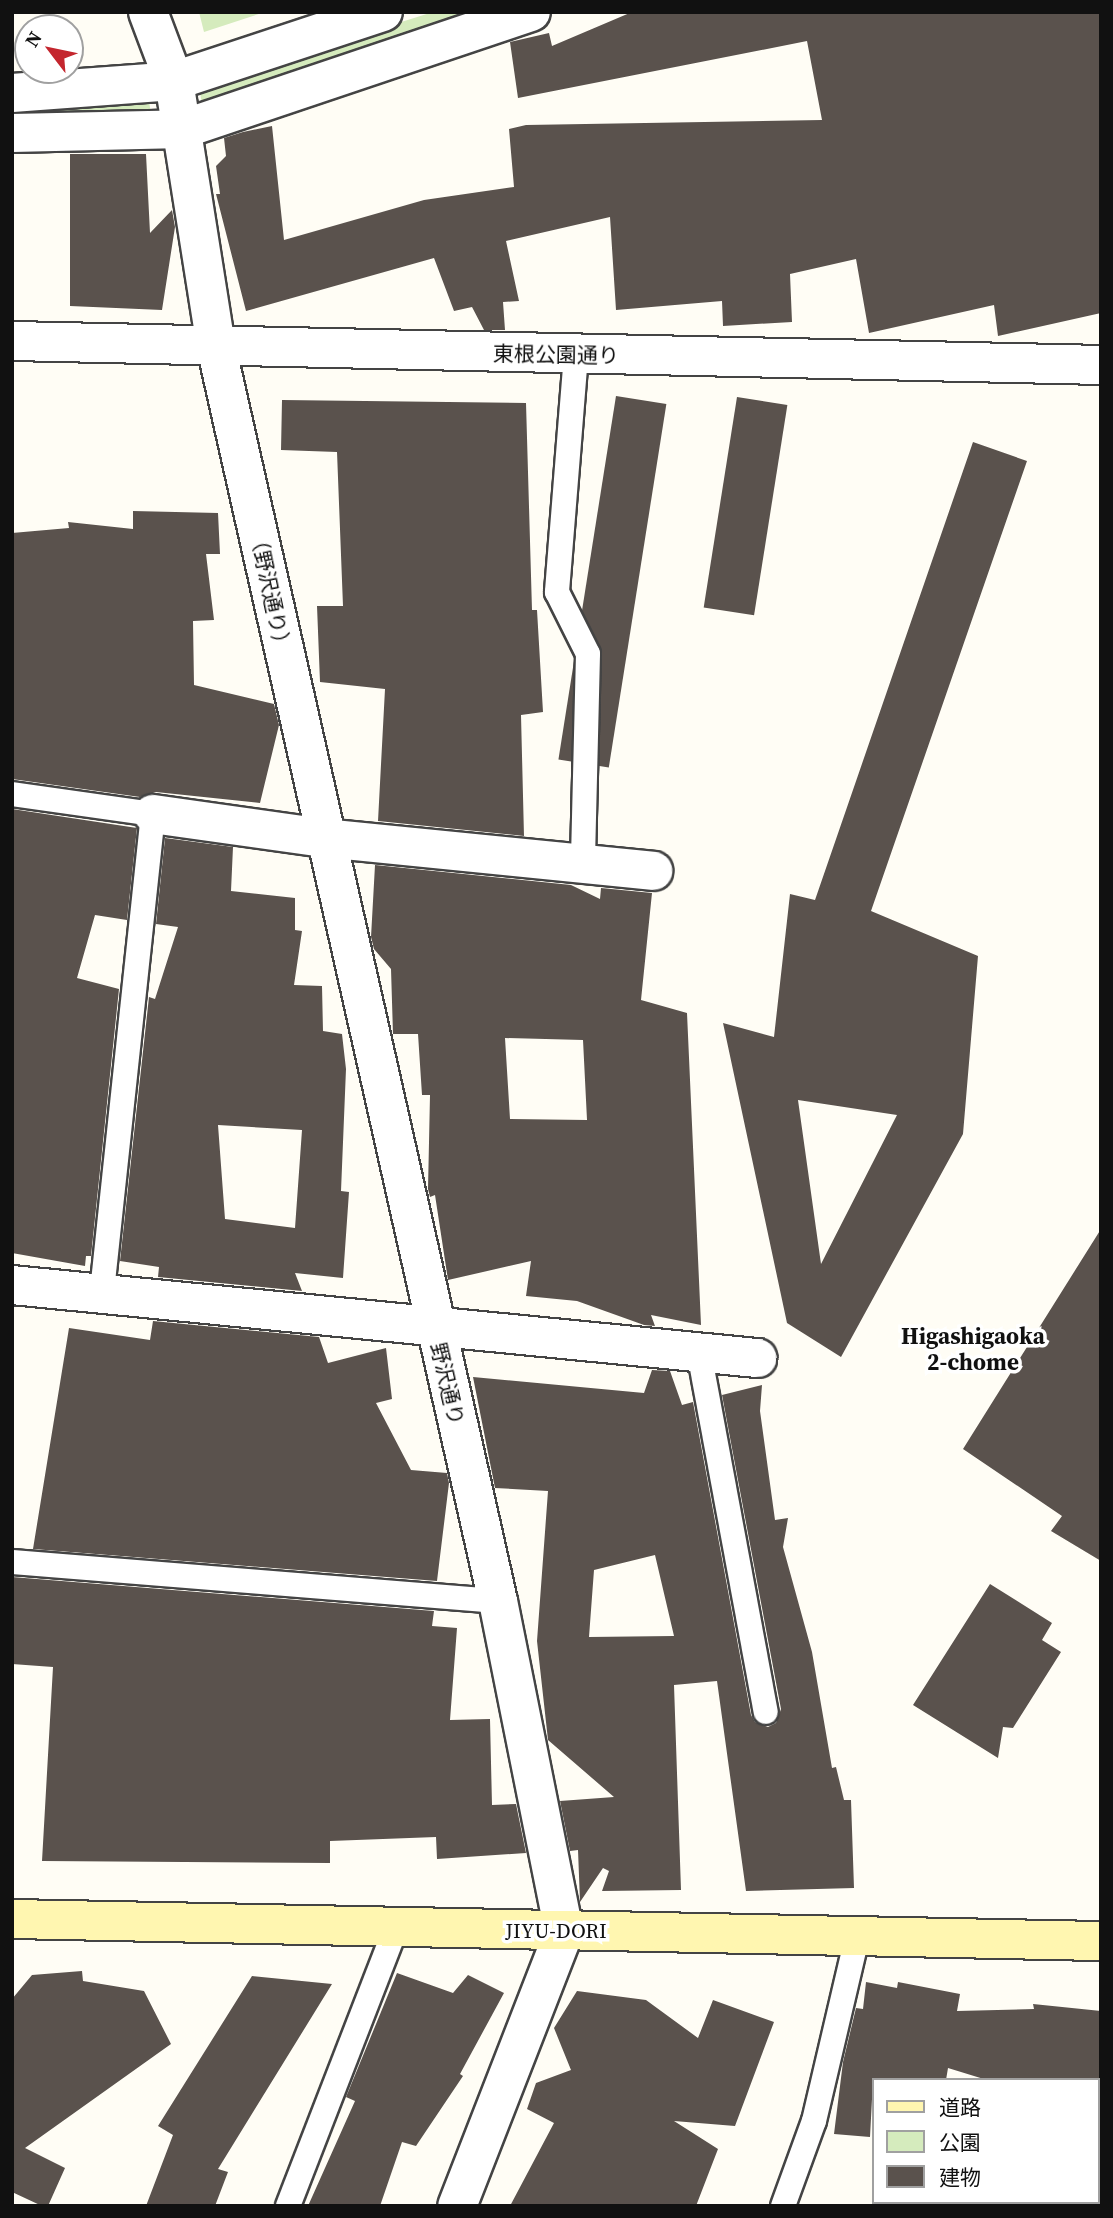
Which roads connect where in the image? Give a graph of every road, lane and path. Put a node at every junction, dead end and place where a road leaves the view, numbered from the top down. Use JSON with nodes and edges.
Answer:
{"nodes":[{"id":1,"x":148,"y":12,"type":"edge"},
{"id":2,"x":383,"y":12,"type":"edge"},
{"id":3,"x":531,"y":12,"type":"edge"},
{"id":4,"x":174,"y":81,"type":"junction"},
{"id":5,"x":12,"y":93,"type":"edge"},
{"id":6,"x":183,"y":130,"type":"junction"},
{"id":7,"x":12,"y":133,"type":"edge"},
{"id":8,"x":12,"y":341,"type":"edge"},
{"id":9,"x":216,"y":346,"type":"junction"},
{"id":10,"x":576,"y":355,"type":"junction"},
{"id":11,"x":1101,"y":365,"type":"edge"},
{"id":12,"x":12,"y":794,"type":"edge"},
{"id":13,"x":153,"y":814,"type":"junction"},
{"id":14,"x":324,"y":838,"type":"junction"},
{"id":15,"x":583,"y":863,"type":"junction"},
{"id":16,"x":653,"y":872,"type":"dead end"},
{"id":17,"x":12,"y":1285,"type":"edge"},
{"id":18,"x":102,"y":1294,"type":"junction"},
{"id":19,"x":432,"y":1324,"type":"junction"},
{"id":20,"x":699,"y":1352,"type":"junction"},
{"id":21,"x":757,"y":1358,"type":"dead end"},
{"id":22,"x":12,"y":1562,"type":"edge"},
{"id":23,"x":498,"y":1601,"type":"junction"},
{"id":24,"x":766,"y":1712,"type":"dead end"},
{"id":25,"x":12,"y":1919,"type":"edge"},
{"id":26,"x":395,"y":1930,"type":"junction"},
{"id":27,"x":564,"y":1932,"type":"junction"},
{"id":28,"x":857,"y":1937,"type":"junction"},
{"id":29,"x":1101,"y":1941,"type":"edge"},
{"id":30,"x":288,"y":2206,"type":"edge"},
{"id":31,"x":457,"y":2206,"type":"edge"},
{"id":32,"x":783,"y":2206,"type":"edge"}],
"edges":[{"from":1,"to":4,"type":"street","name":"（野沢通り）"},
{"from":2,"to":4,"type":"street"},
{"from":3,"to":6,"type":"street"},
{"from":4,"to":5,"type":"street"},
{"from":4,"to":6,"type":"street","name":"（野沢通り）"},
{"from":6,"to":7,"type":"street"},
{"from":6,"to":9,"type":"street","name":"（野沢通り）"},
{"from":8,"to":9,"type":"street","name":"東根公園通り"},
{"from":9,"to":10,"type":"street","name":"東根公園通り"},
{"from":9,"to":14,"type":"street","name":"（野沢通り）"},
{"from":10,"to":11,"type":"street","name":"東根公園通り"},
{"from":10,"to":15,"type":"lane"},
{"from":12,"to":13,"type":"lane"},
{"from":13,"to":14,"type":"street"},
{"from":13,"to":18,"type":"lane"},
{"from":14,"to":15,"type":"street"},
{"from":14,"to":19,"type":"street","name":"野沢通り"},
{"from":15,"to":16,"type":"street"},
{"from":17,"to":18,"type":"street"},
{"from":18,"to":19,"type":"street"},
{"from":19,"to":20,"type":"street"},
{"from":19,"to":23,"type":"street","name":"野沢通り"},
{"from":20,"to":21,"type":"street"},
{"from":20,"to":24,"type":"lane"},
{"from":22,"to":23,"type":"lane"},
{"from":23,"to":27,"type":"street","name":"野沢通り"},
{"from":25,"to":26,"type":"main road","name":"JIYU-DORI"},
{"from":26,"to":27,"type":"main road","name":"JIYU-DORI"},
{"from":26,"to":30,"type":"lane"},
{"from":27,"to":28,"type":"main road","name":"JIYU-DORI"},
{"from":27,"to":31,"type":"street"},
{"from":28,"to":29,"type":"main road","name":"JIYU-DORI"},
{"from":28,"to":32,"type":"lane"}]}
